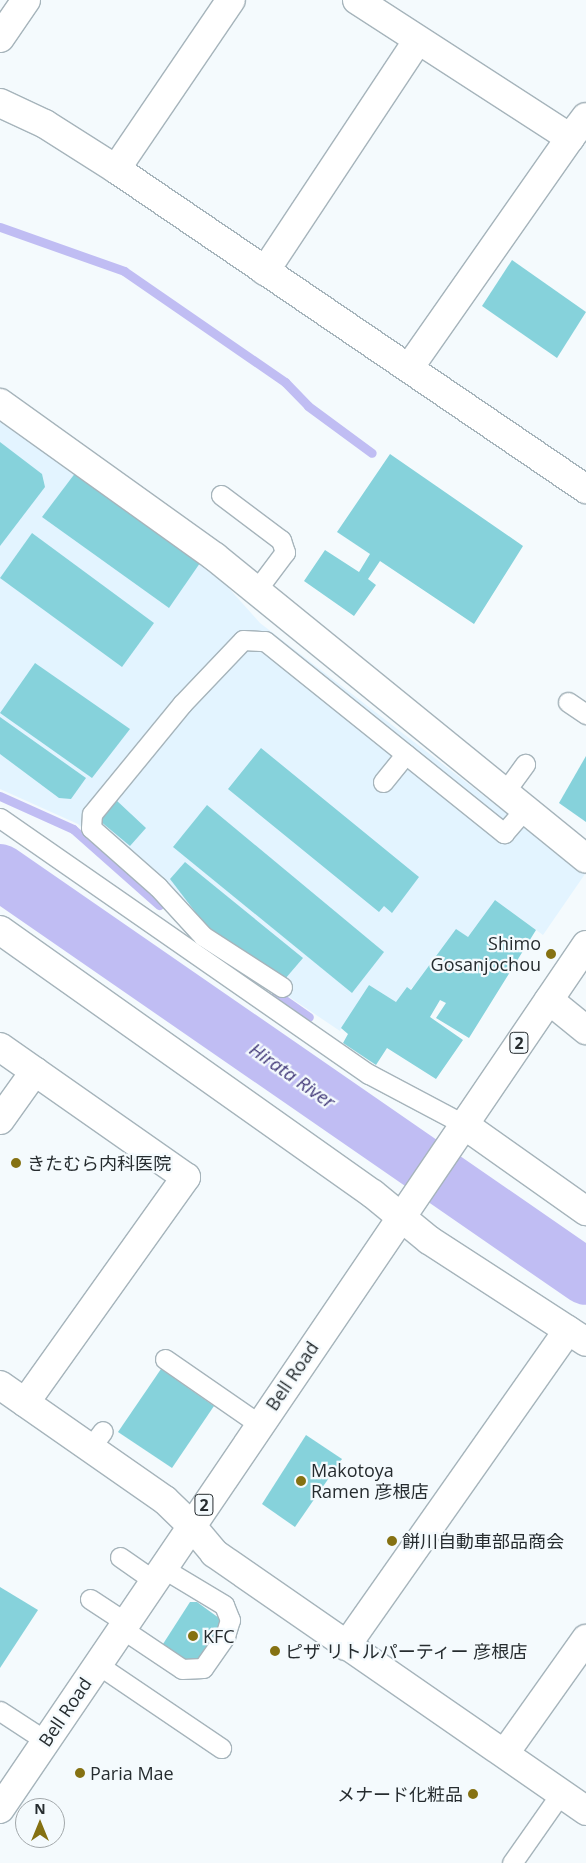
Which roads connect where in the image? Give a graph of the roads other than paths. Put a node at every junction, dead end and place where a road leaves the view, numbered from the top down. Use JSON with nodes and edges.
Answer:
{"nodes":[{"id":1,"x":26,"y":0,"type":"edge"},
{"id":2,"x":231,"y":0,"type":"edge"},
{"id":3,"x":357,"y":0,"type":"edge"},
{"id":4,"x":0,"y":38,"type":"edge"},
{"id":5,"x":417,"y":41,"type":"junction"},
{"id":6,"x":0,"y":104,"type":"edge"},
{"id":7,"x":578,"y":128,"type":"edge"},
{"id":8,"x":116,"y":169,"type":"junction"},
{"id":9,"x":265,"y":271,"type":"junction"},
{"id":10,"x":409,"y":368,"type":"junction"},
{"id":11,"x":0,"y":403,"type":"edge"},
{"id":12,"x":586,"y":490,"type":"edge"},
{"id":13,"x":221,"y":495,"type":"dead end"},
{"id":14,"x":255,"y":592,"type":"junction"},
{"id":15,"x":568,"y":702,"type":"dead end"},
{"id":16,"x":586,"y":714,"type":"edge"},
{"id":17,"x":406,"y":754,"type":"junction"},
{"id":18,"x":525,"y":764,"type":"dead end"},
{"id":19,"x":383,"y":782,"type":"dead end"},
{"id":20,"x":515,"y":801,"type":"junction"},
{"id":21,"x":0,"y":818,"type":"edge"},
{"id":22,"x":586,"y":859,"type":"edge"},
{"id":23,"x":0,"y":930,"type":"edge"},
{"id":24,"x":586,"y":945,"type":"edge"},
{"id":25,"x":282,"y":987,"type":"dead end"},
{"id":26,"x":549,"y":1000,"type":"junction"},
{"id":27,"x":586,"y":1030,"type":"edge"},
{"id":28,"x":0,"y":1047,"type":"edge"},
{"id":29,"x":35,"y":1072,"type":"junction"},
{"id":30,"x":0,"y":1120,"type":"edge"},
{"id":31,"x":458,"y":1132,"type":"junction"},
{"id":32,"x":405,"y":1210,"type":"junction"},
{"id":33,"x":586,"y":1211,"type":"edge"},
{"id":34,"x":577,"y":1336,"type":"edge"},
{"id":35,"x":165,"y":1359,"type":"dead end"},
{"id":36,"x":0,"y":1385,"type":"edge"},
{"id":37,"x":25,"y":1403,"type":"junction"},
{"id":38,"x":259,"y":1424,"type":"junction"},
{"id":39,"x":190,"y":1524,"type":"junction"},
{"id":40,"x":120,"y":1557,"type":"dead end"},
{"id":41,"x":158,"y":1574,"type":"junction"},
{"id":42,"x":90,"y":1599,"type":"dead end"},
{"id":43,"x":123,"y":1625,"type":"junction"},
{"id":44,"x":586,"y":1639,"type":"edge"},
{"id":45,"x":346,"y":1646,"type":"junction"},
{"id":46,"x":97,"y":1664,"type":"junction"},
{"id":47,"x":0,"y":1711,"type":"edge"},
{"id":48,"x":46,"y":1741,"type":"junction"},
{"id":49,"x":221,"y":1748,"type":"dead end"},
{"id":50,"x":505,"y":1753,"type":"junction"},
{"id":51,"x":561,"y":1794,"type":"junction"},
{"id":52,"x":0,"y":1808,"type":"edge"},
{"id":53,"x":586,"y":1811,"type":"edge"},
{"id":54,"x":512,"y":1863,"type":"edge"}],
"edges":[{"from":1,"to":4,"type":"street"},
{"from":2,"to":8,"type":"street"},
{"from":3,"to":5,"type":"street"},
{"from":5,"to":7,"type":"street"},
{"from":5,"to":9,"type":"street"},
{"from":6,"to":8,"type":"street"},
{"from":7,"to":10,"type":"street"},
{"from":8,"to":9,"type":"street"},
{"from":9,"to":10,"type":"street"},
{"from":10,"to":12,"type":"street"},
{"from":11,"to":14,"type":"street"},
{"from":13,"to":14,"type":"lane"},
{"from":14,"to":20,"type":"street"},
{"from":15,"to":16,"type":"lane"},
{"from":17,"to":19,"type":"lane"},
{"from":17,"to":20,"type":"lane"},
{"from":17,"to":25,"type":"lane"},
{"from":18,"to":20,"type":"lane"},
{"from":20,"to":22,"type":"street"},
{"from":21,"to":31,"type":"lane"},
{"from":23,"to":32,"type":"street"},
{"from":24,"to":26,"type":"street","name":"Bell Road","number":"2"},
{"from":26,"to":27,"type":"street"},
{"from":26,"to":31,"type":"street","name":"Bell Road","number":"2"},
{"from":28,"to":29,"type":"street"},
{"from":29,"to":30,"type":"street"},
{"from":29,"to":37,"type":"street"},
{"from":31,"to":32,"type":"street","name":"Bell Road","number":"2"},
{"from":31,"to":33,"type":"street"},
{"from":32,"to":34,"type":"street"},
{"from":32,"to":38,"type":"street","name":"Bell Road","number":"2"},
{"from":34,"to":45,"type":"street"},
{"from":35,"to":38,"type":"lane"},
{"from":36,"to":37,"type":"street"},
{"from":37,"to":39,"type":"street"},
{"from":38,"to":39,"type":"street","name":"Bell Road","number":"2"},
{"from":39,"to":41,"type":"street","name":"Bell Road","number":"2"},
{"from":39,"to":45,"type":"street"},
{"from":40,"to":41,"type":"lane"},
{"from":41,"to":43,"type":"street","name":"Bell Road","number":"2"},
{"from":41,"to":43,"type":"lane"},
{"from":42,"to":43,"type":"lane"},
{"from":43,"to":46,"type":"street","name":"Bell Road","number":"2"},
{"from":44,"to":50,"type":"street"},
{"from":45,"to":50,"type":"street"},
{"from":46,"to":48,"type":"street","name":"Bell Road","number":"2"},
{"from":46,"to":49,"type":"lane"},
{"from":47,"to":48,"type":"lane"},
{"from":48,"to":52,"type":"street","name":"Bell Road","number":"2"},
{"from":50,"to":51,"type":"street"},
{"from":51,"to":53,"type":"street"},
{"from":51,"to":54,"type":"lane"}]}
